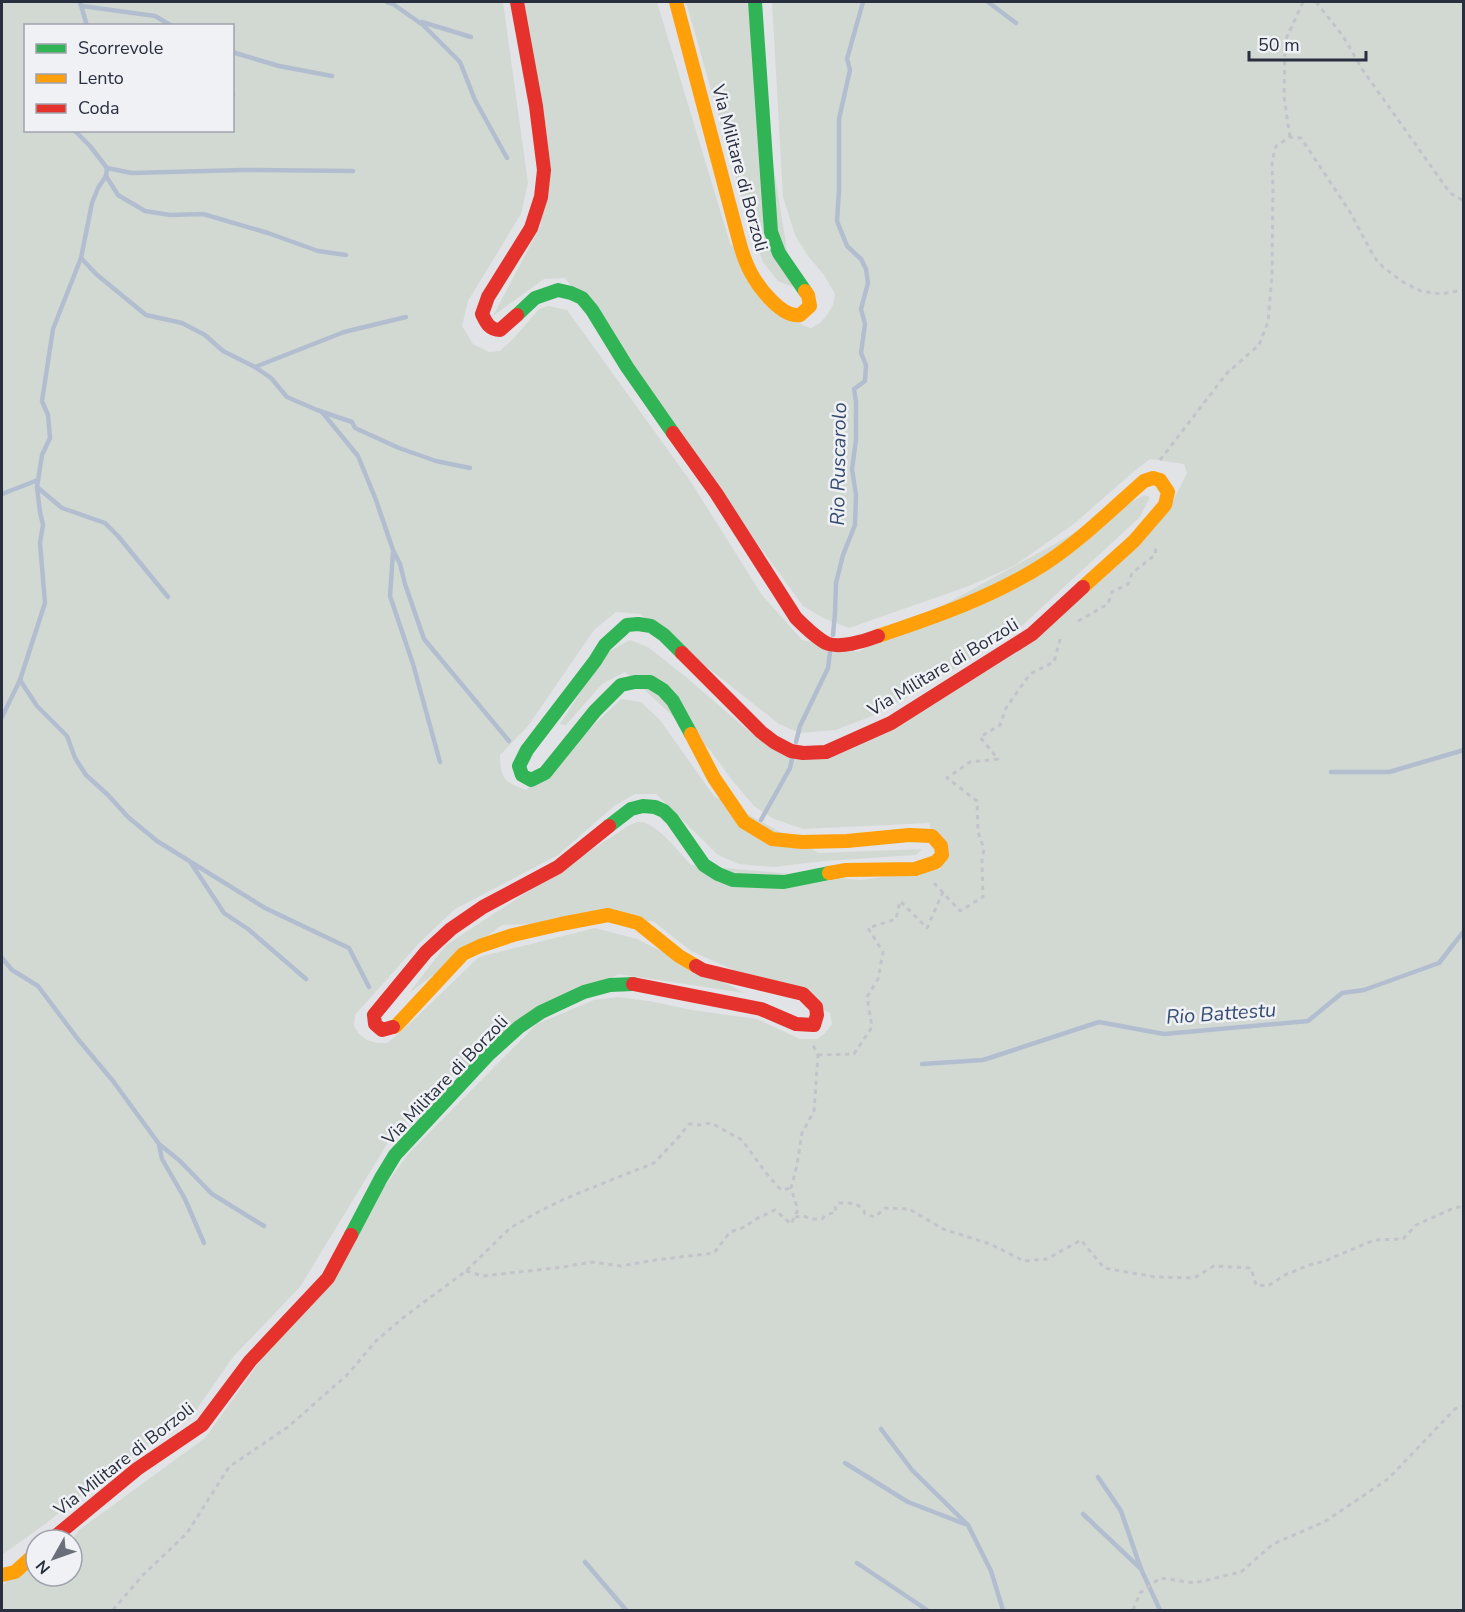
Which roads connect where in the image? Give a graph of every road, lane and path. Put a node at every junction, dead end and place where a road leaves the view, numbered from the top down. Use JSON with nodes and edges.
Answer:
{"nodes":[{"id":1,"x":517,"y":2,"type":"edge"},
{"id":2,"x":675,"y":2,"type":"edge"},
{"id":3,"x":755,"y":2,"type":"edge"},
{"id":4,"x":1303,"y":2,"type":"edge"},
{"id":5,"x":1316,"y":2,"type":"edge"},
{"id":6,"x":1290,"y":137,"type":"junction"},
{"id":7,"x":1464,"y":201,"type":"edge"},
{"id":8,"x":1464,"y":290,"type":"edge"},
{"id":9,"x":1152,"y":478,"type":"junction"},
{"id":10,"x":1063,"y":629,"type":"dead end"},
{"id":11,"x":791,"y":1188,"type":"junction"},
{"id":12,"x":1464,"y":1206,"type":"edge"},
{"id":13,"x":795,"y":1217,"type":"junction"},
{"id":14,"x":466,"y":1271,"type":"junction"},
{"id":15,"x":1464,"y":1406,"type":"edge"},
{"id":16,"x":66,"y":1528,"type":"edge"},
{"id":17,"x":24,"y":1564,"type":"edge"},
{"id":18,"x":2,"y":1575,"type":"edge"},
{"id":19,"x":113,"y":1611,"type":"edge"},
{"id":20,"x":1133,"y":1611,"type":"edge"}],
"edges":[{"from":1,"to":9,"type":"street"},
{"from":2,"to":3,"type":"street","name":"Via Militare di Borzoli"},
{"from":4,"to":6,"type":"path"},
{"from":5,"to":7,"type":"path"},
{"from":6,"to":8,"type":"path"},
{"from":6,"to":9,"type":"path"},
{"from":9,"to":16,"type":"street","name":"Via Militare di Borzoli"},
{"from":10,"to":11,"type":"path"},
{"from":11,"to":13,"type":"path"},
{"from":11,"to":14,"type":"path"},
{"from":12,"to":13,"type":"path"},
{"from":13,"to":14,"type":"path"},
{"from":14,"to":19,"type":"path"},
{"from":15,"to":20,"type":"path"},
{"from":17,"to":18,"type":"street"}]}
